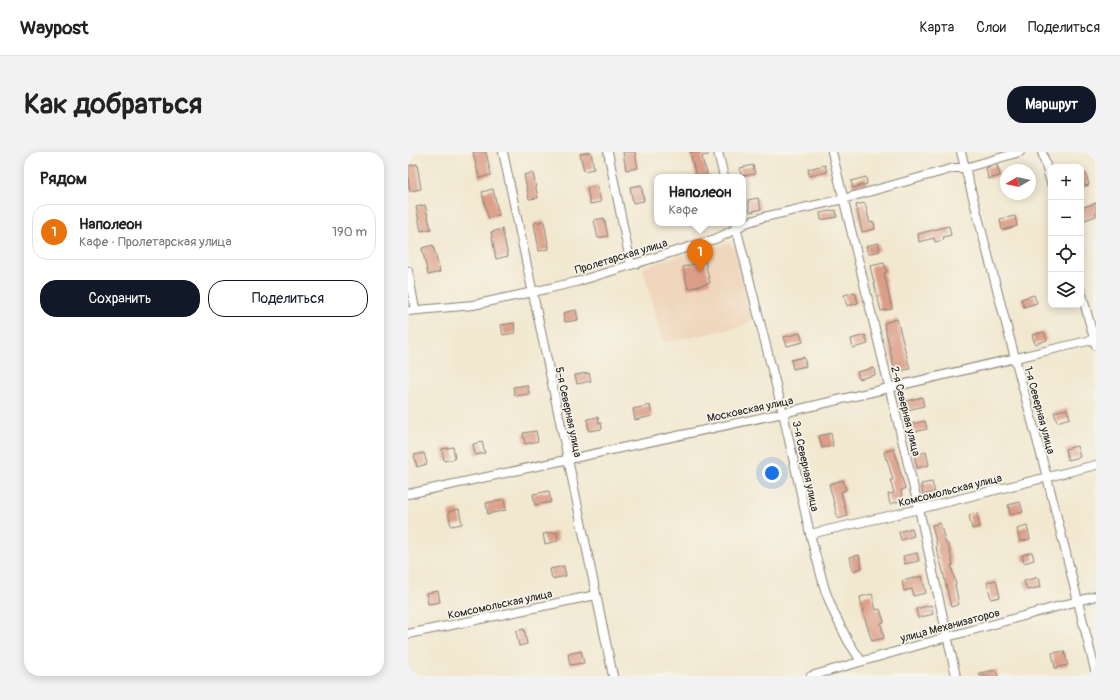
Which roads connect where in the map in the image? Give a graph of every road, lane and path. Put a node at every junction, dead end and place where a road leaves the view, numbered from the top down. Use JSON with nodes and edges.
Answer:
{"nodes":[{"id":1,"x":503,"y":152,"type":"edge"},
{"id":2,"x":608,"y":152,"type":"edge"},
{"id":3,"x":718,"y":152,"type":"edge"},
{"id":4,"x":832,"y":152,"type":"edge"},
{"id":5,"x":961,"y":152,"type":"edge"},
{"id":6,"x":1020,"y":152,"type":"edge"},
{"id":7,"x":1042,"y":152,"type":"edge"},
{"id":8,"x":965,"y":168,"type":"junction"},
{"id":9,"x":1048,"y":173,"type":"edge"},
{"id":10,"x":723,"y":174,"type":"edge"},
{"id":11,"x":843,"y":199,"type":"junction"},
{"id":12,"x":746,"y":223,"type":"edge"},
{"id":13,"x":735,"y":226,"type":"edge"},
{"id":14,"x":736,"y":226,"type":"edge"},
{"id":15,"x":631,"y":265,"type":"junction"},
{"id":16,"x":408,"y":271,"type":"edge"},
{"id":17,"x":533,"y":292,"type":"junction"},
{"id":18,"x":1084,"y":303,"type":"edge"},
{"id":19,"x":412,"y":311,"type":"edge"},
{"id":20,"x":1095,"y":342,"type":"edge"},
{"id":21,"x":1015,"y":358,"type":"junction"},
{"id":22,"x":889,"y":388,"type":"junction"},
{"id":23,"x":783,"y":413,"type":"junction"},
{"id":24,"x":568,"y":459,"type":"junction"},
{"id":25,"x":1096,"y":465,"type":"edge"},
{"id":26,"x":1047,"y":477,"type":"junction"},
{"id":27,"x":408,"y":494,"type":"edge"},
{"id":28,"x":919,"y":509,"type":"junction"},
{"id":29,"x":810,"y":534,"type":"junction"},
{"id":30,"x":596,"y":595,"type":"junction"},
{"id":31,"x":1096,"y":596,"type":"edge"},
{"id":32,"x":1078,"y":601,"type":"junction"},
{"id":33,"x":408,"y":634,"type":"edge"},
{"id":34,"x":947,"y":636,"type":"junction"},
{"id":35,"x":860,"y":661,"type":"junction"},
{"id":36,"x":839,"y":672,"type":"edge"},
{"id":37,"x":1096,"y":674,"type":"edge"},
{"id":38,"x":613,"y":676,"type":"edge"},
{"id":39,"x":811,"y":676,"type":"edge"},
{"id":40,"x":956,"y":676,"type":"edge"}],
"edges":[{"from":1,"to":17,"type":"street","name":"5-я Северная улица"},
{"from":2,"to":15,"type":"street"},
{"from":3,"to":10,"type":"street"},
{"from":4,"to":11,"type":"street","name":"2-я Северная улица"},
{"from":5,"to":8,"type":"street","name":"1-я Северная улица"},
{"from":6,"to":8,"type":"street","name":"Пролетарская улица"},
{"from":7,"to":9,"type":"street"},
{"from":8,"to":11,"type":"street","name":"Пролетарская улица"},
{"from":8,"to":21,"type":"street","name":"1-я Северная улица"},
{"from":11,"to":12,"type":"street","name":"Пролетарская улица"},
{"from":11,"to":22,"type":"street","name":"2-я Северная улица"},
{"from":13,"to":15,"type":"street","name":"Пролетарская улица"},
{"from":14,"to":23,"type":"street","name":"3-я Северная улица"},
{"from":15,"to":17,"type":"street","name":"Пролетарская улица"},
{"from":16,"to":19,"type":"street"},
{"from":17,"to":19,"type":"street","name":"Пролетарская улица"},
{"from":17,"to":24,"type":"street","name":"5-я Северная улица"},
{"from":18,"to":20,"type":"street"},
{"from":20,"to":21,"type":"street","name":"Московская улица"},
{"from":21,"to":22,"type":"street","name":"Московская улица"},
{"from":21,"to":26,"type":"street","name":"1-я Северная улица"},
{"from":22,"to":23,"type":"street","name":"Московская улица"},
{"from":22,"to":28,"type":"street","name":"2-я Северная улица"},
{"from":23,"to":24,"type":"street","name":"Московская улица"},
{"from":23,"to":29,"type":"street","name":"3-я Северная улица"},
{"from":24,"to":27,"type":"street","name":"Московская улица"},
{"from":24,"to":30,"type":"street","name":"5-я Северная улица"},
{"from":25,"to":26,"type":"street","name":"Комсомольская улица"},
{"from":26,"to":28,"type":"street","name":"Комсомольская улица"},
{"from":26,"to":32,"type":"street","name":"1-я Северная улица"},
{"from":28,"to":29,"type":"street","name":"Комсомольская улица"},
{"from":28,"to":34,"type":"street","name":"2-я Северная улица"},
{"from":29,"to":35,"type":"street","name":"3-я Северная улица"},
{"from":30,"to":33,"type":"street","name":"Комсомольская улица"},
{"from":30,"to":38,"type":"street","name":"5-я Северная улица"},
{"from":31,"to":32,"type":"street","name":"улица Механизаторов"},
{"from":32,"to":34,"type":"street","name":"улица Механизаторов"},
{"from":32,"to":37,"type":"street","name":"1-я Северная улица"},
{"from":34,"to":35,"type":"street","name":"улица Механизаторов"},
{"from":34,"to":40,"type":"street","name":"2-я Северная улица"},
{"from":35,"to":36,"type":"street","name":"улица Механизаторов"},
{"from":36,"to":39,"type":"street","name":"улица Механизаторов"}]}
